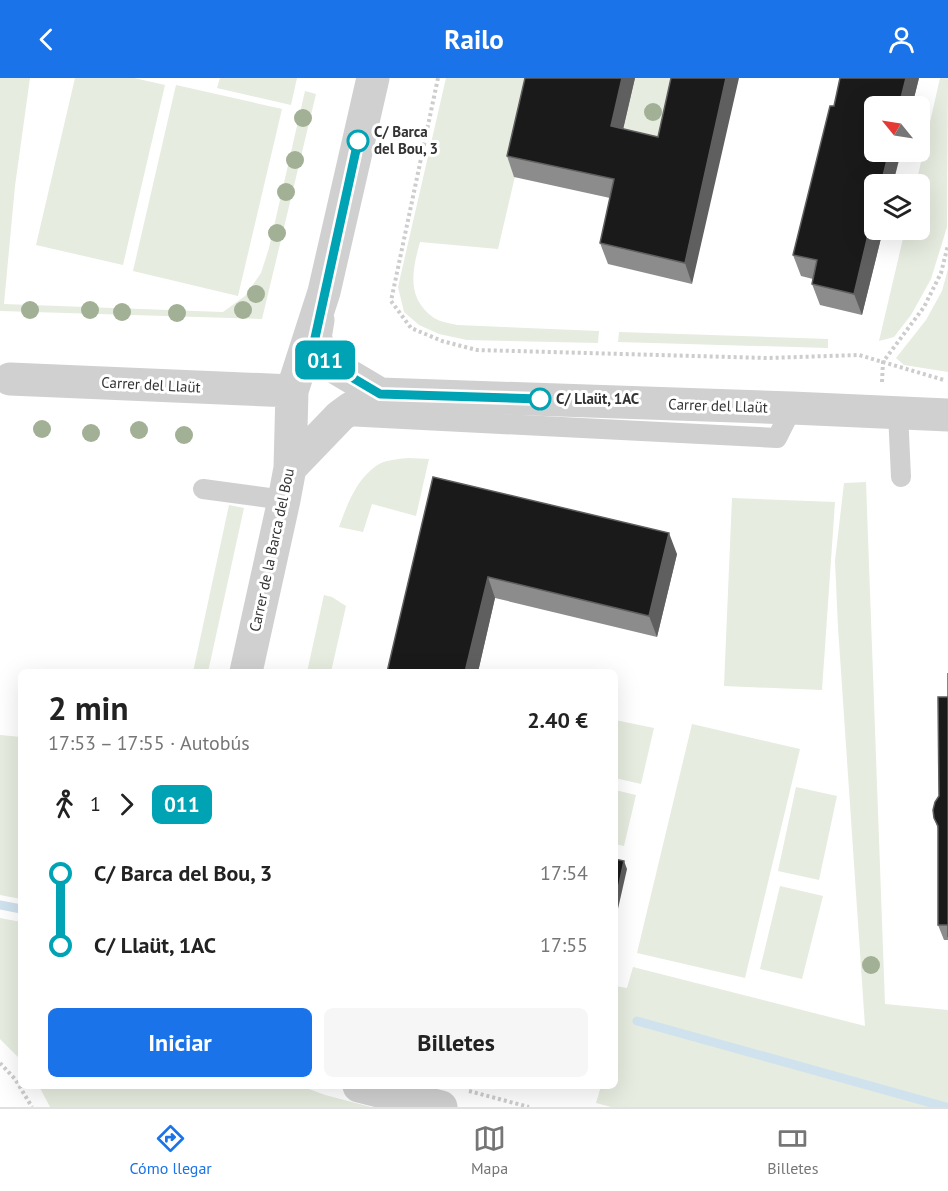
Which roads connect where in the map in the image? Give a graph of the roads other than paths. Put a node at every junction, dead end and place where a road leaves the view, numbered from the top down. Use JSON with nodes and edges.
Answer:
{"nodes":[{"id":1,"x":373,"y":78,"type":"edge"},
{"id":2,"x":324,"y":292,"type":"junction"},
{"id":3,"x":10,"y":379,"type":"dead end"},
{"id":4,"x":292,"y":391,"type":"junction"},
{"id":5,"x":380,"y":394,"type":"junction"},
{"id":6,"x":792,"y":408,"type":"junction"},
{"id":7,"x":889,"y":413,"type":"junction"},
{"id":8,"x":948,"y":415,"type":"edge"},
{"id":9,"x":340,"y":416,"type":"junction"},
{"id":10,"x":290,"y":468,"type":"junction"},
{"id":11,"x":901,"y":477,"type":"dead end"},
{"id":12,"x":203,"y":489,"type":"dead end"},
{"id":13,"x":284,"y":500,"type":"junction"},
{"id":14,"x":247,"y":669,"type":"edge"},
{"id":15,"x":382,"y":1089,"type":"edge"},
{"id":16,"x":451,"y":1098,"type":"edge"}],
"edges":[{"from":1,"to":2,"type":"street","name":"Carrer de la Barca del Bou"},
{"from":2,"to":4,"type":"street","name":"Carrer de la Barca del Bou"},
{"from":2,"to":5,"type":"street","name":"Carrer del Llaüt"},
{"from":3,"to":4,"type":"street","name":"Carrer del Llaüt"},
{"from":4,"to":10,"type":"street","name":"Carrer de la Barca del Bou"},
{"from":5,"to":6,"type":"street","name":"Carrer del Llaüt"},
{"from":5,"to":9,"type":"street","name":"Carrer del Llaüt"},
{"from":6,"to":7,"type":"street","name":"Carrer del Llaüt"},
{"from":6,"to":9,"type":"lane"},
{"from":7,"to":8,"type":"street","name":"Carrer del Llaüt"},
{"from":7,"to":11,"type":"lane"},
{"from":9,"to":10,"type":"street","name":"Carrer del Llaüt"},
{"from":10,"to":13,"type":"street","name":"Carrer de la Barca del Bou"},
{"from":12,"to":13,"type":"lane"},
{"from":13,"to":14,"type":"street","name":"Carrer de la Barca del Bou"},
{"from":15,"to":16,"type":"street"}]}
